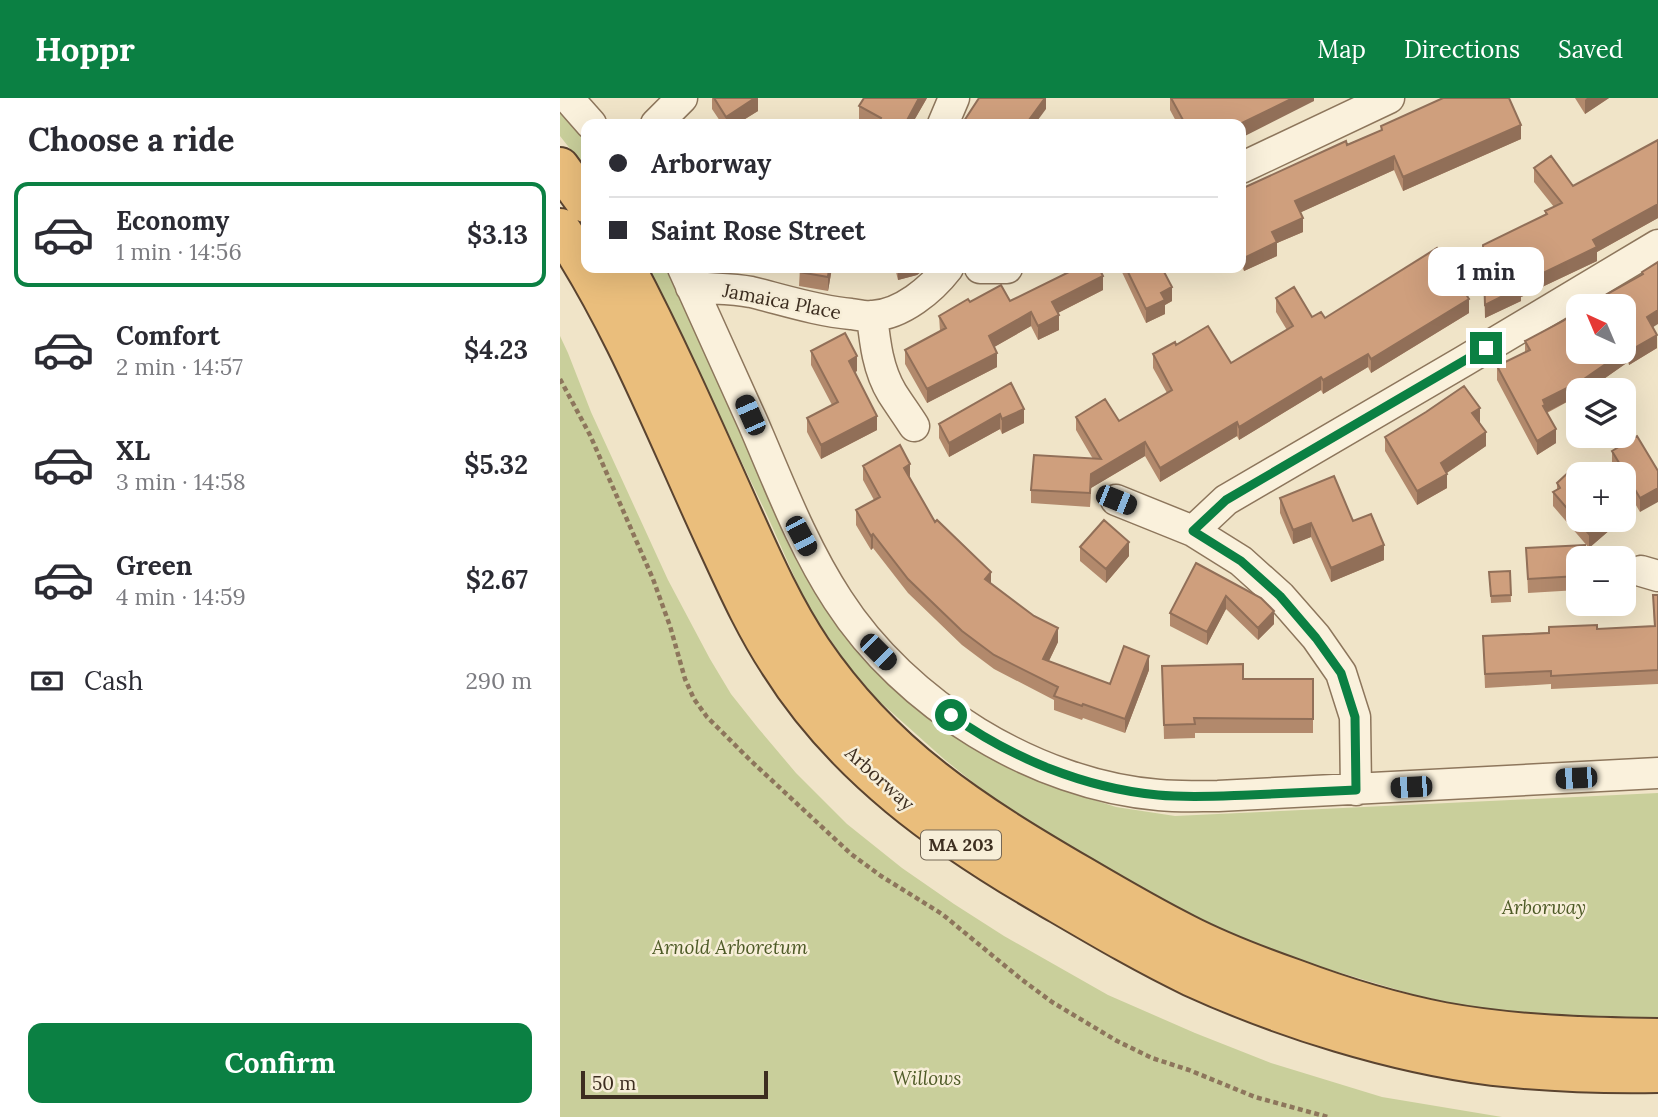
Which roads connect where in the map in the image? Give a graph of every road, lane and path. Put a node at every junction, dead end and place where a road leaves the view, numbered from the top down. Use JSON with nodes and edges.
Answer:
{"nodes":[{"id":1,"x":568,"y":98,"type":"edge"},
{"id":2,"x":682,"y":98,"type":"edge"},
{"id":3,"x":954,"y":98,"type":"edge"},
{"id":4,"x":1389,"y":98,"type":"edge"},
{"id":5,"x":587,"y":119,"type":"edge"},
{"id":6,"x":661,"y":119,"type":"edge"},
{"id":7,"x":945,"y":119,"type":"edge"},
{"id":8,"x":1246,"y":166,"type":"edge"},
{"id":9,"x":560,"y":167,"type":"edge"},
{"id":10,"x":581,"y":196,"type":"edge"},
{"id":11,"x":560,"y":228,"type":"edge"},
{"id":12,"x":1658,"y":245,"type":"edge"},
{"id":13,"x":581,"y":261,"type":"edge"},
{"id":14,"x":588,"y":273,"type":"edge"},
{"id":15,"x":629,"y":273,"type":"edge"},
{"id":16,"x":943,"y":273,"type":"edge"},
{"id":17,"x":687,"y":277,"type":"edge"},
{"id":18,"x":872,"y":316,"type":"junction"},
{"id":19,"x":914,"y":426,"type":"dead end"},
{"id":20,"x":1116,"y":500,"type":"dead end"},
{"id":21,"x":1193,"y":531,"type":"junction"},
{"id":22,"x":1658,"y":773,"type":"edge"},
{"id":23,"x":1356,"y":790,"type":"junction"},
{"id":24,"x":1658,"y":1038,"type":"edge"},
{"id":25,"x":1658,"y":1073,"type":"edge"},
{"id":26,"x":1214,"y":1080,"type":"dead end"},
{"id":27,"x":1328,"y":1117,"type":"edge"}],
"edges":[{"from":1,"to":5,"type":"street"},
{"from":2,"to":6,"type":"street"},
{"from":3,"to":7,"type":"street"},
{"from":4,"to":8,"type":"street"},
{"from":9,"to":10,"type":"highway"},
{"from":11,"to":13,"type":"highway","name":"Arborway","number":"MA 203"},
{"from":12,"to":21,"type":"street"},
{"from":14,"to":25,"type":"highway","name":"Arborway","number":"MA 203"},
{"from":15,"to":24,"type":"highway","name":"Arborway","number":"MA 203"},
{"from":16,"to":18,"type":"street","name":"Jamaica Place"},
{"from":17,"to":18,"type":"street","name":"Jamaica Place"},
{"from":17,"to":23,"type":"street"},
{"from":18,"to":19,"type":"street"},
{"from":20,"to":21,"type":"street"},
{"from":21,"to":23,"type":"street"},
{"from":22,"to":23,"type":"street"},
{"from":26,"to":27,"type":"path"}]}
